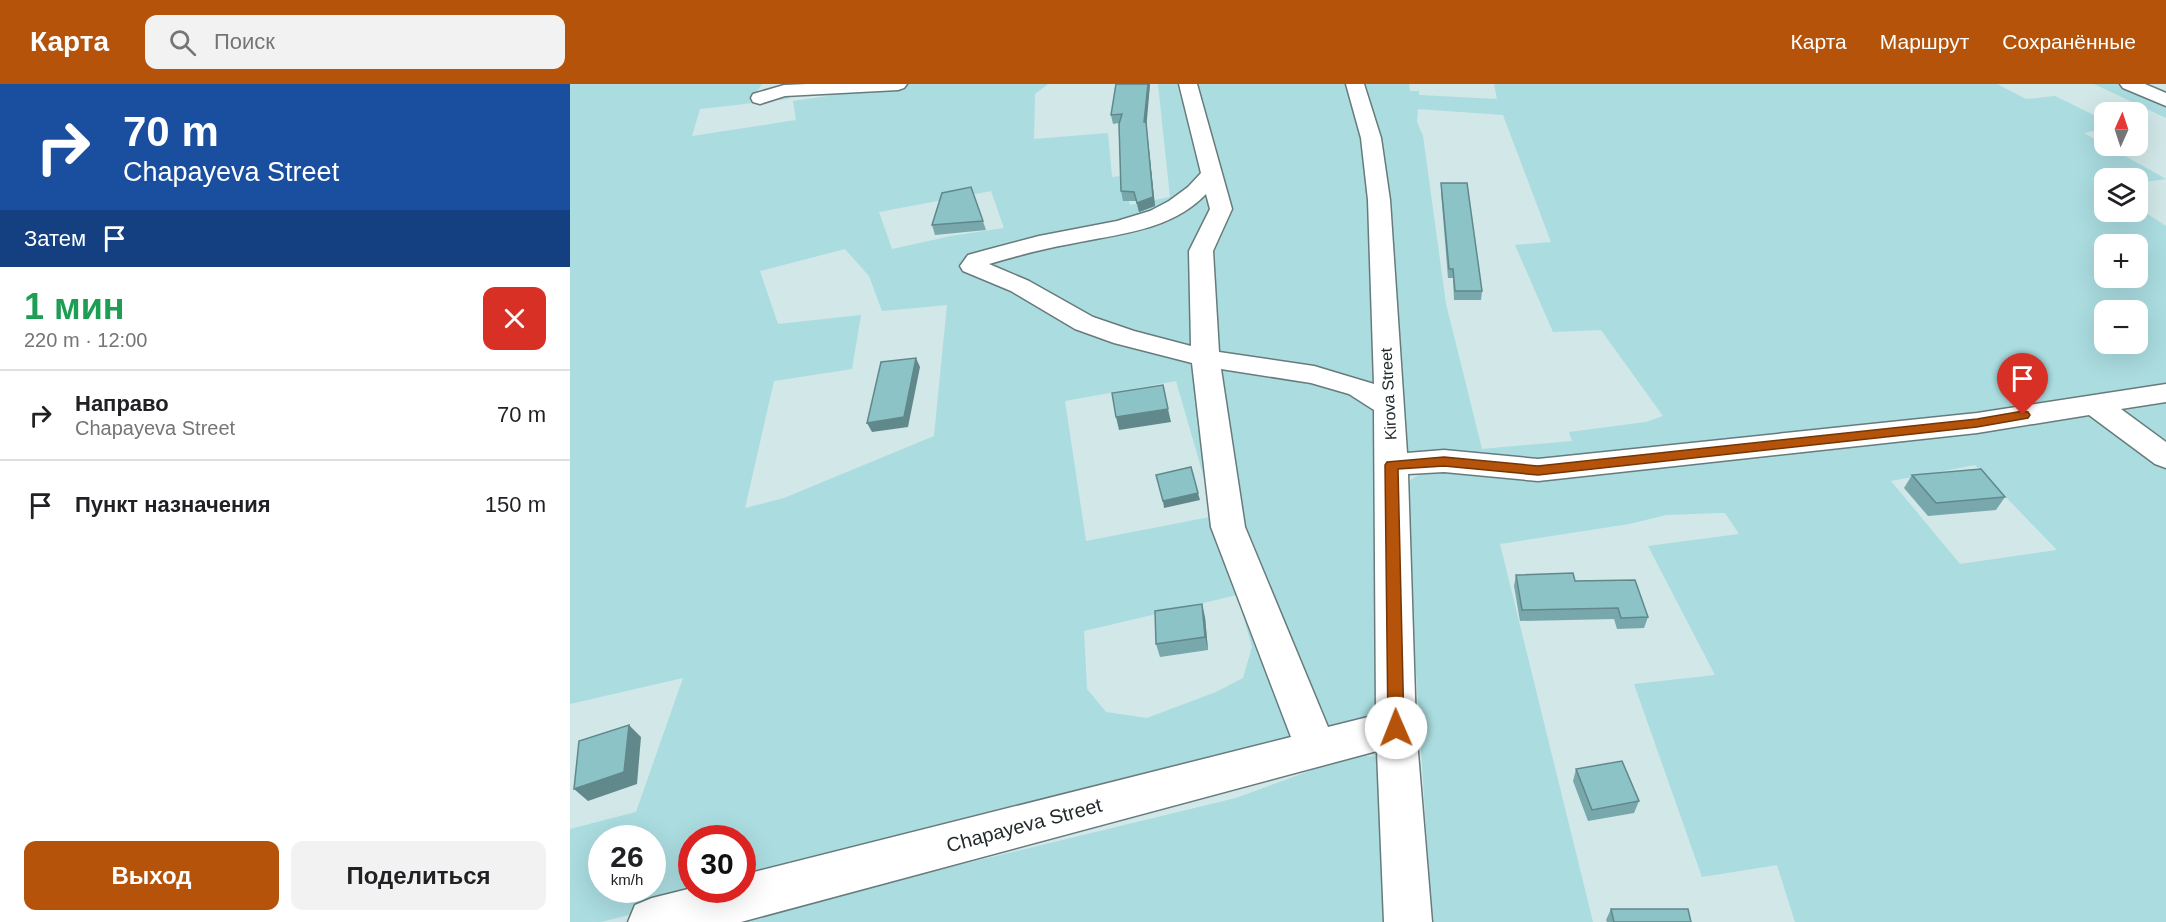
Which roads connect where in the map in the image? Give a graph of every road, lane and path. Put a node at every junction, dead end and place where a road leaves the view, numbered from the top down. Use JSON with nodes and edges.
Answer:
{"nodes":[{"id":1,"x":898,"y":84,"type":"edge"},
{"id":2,"x":1188,"y":84,"type":"edge"},
{"id":3,"x":1355,"y":84,"type":"edge"},
{"id":4,"x":2129,"y":84,"type":"edge"},
{"id":5,"x":760,"y":98,"type":"dead end"},
{"id":6,"x":2166,"y":100,"type":"edge"},
{"id":7,"x":1213,"y":173,"type":"junction"},
{"id":8,"x":1205,"y":358,"type":"junction"},
{"id":9,"x":2166,"y":393,"type":"edge"},
{"id":10,"x":2093,"y":403,"type":"junction"},
{"id":11,"x":1389,"y":406,"type":"junction"},
{"id":12,"x":2166,"y":457,"type":"edge"},
{"id":13,"x":1392,"y":465,"type":"junction"},
{"id":14,"x":1396,"y":728,"type":"junction"},
{"id":15,"x":1316,"y":748,"type":"junction"},
{"id":16,"x":652,"y":922,"type":"edge"},
{"id":17,"x":1408,"y":922,"type":"edge"}],
"edges":[{"from":1,"to":5,"type":"street"},
{"from":2,"to":7,"type":"street"},
{"from":3,"to":11,"type":"street","name":"Kirova Street"},
{"from":4,"to":6,"type":"street"},
{"from":7,"to":8,"type":"street"},
{"from":7,"to":8,"type":"street"},
{"from":8,"to":11,"type":"street"},
{"from":8,"to":15,"type":"street"},
{"from":9,"to":10,"type":"street"},
{"from":10,"to":12,"type":"street"},
{"from":10,"to":13,"type":"street"},
{"from":11,"to":13,"type":"street","name":"Kirova Street"},
{"from":13,"to":14,"type":"street","name":"Kirova Street"},
{"from":14,"to":15,"type":"street","name":"Chapayeva Street"},
{"from":14,"to":17,"type":"street","name":"Kirova Street"},
{"from":15,"to":16,"type":"street","name":"Chapayeva Street"}]}
